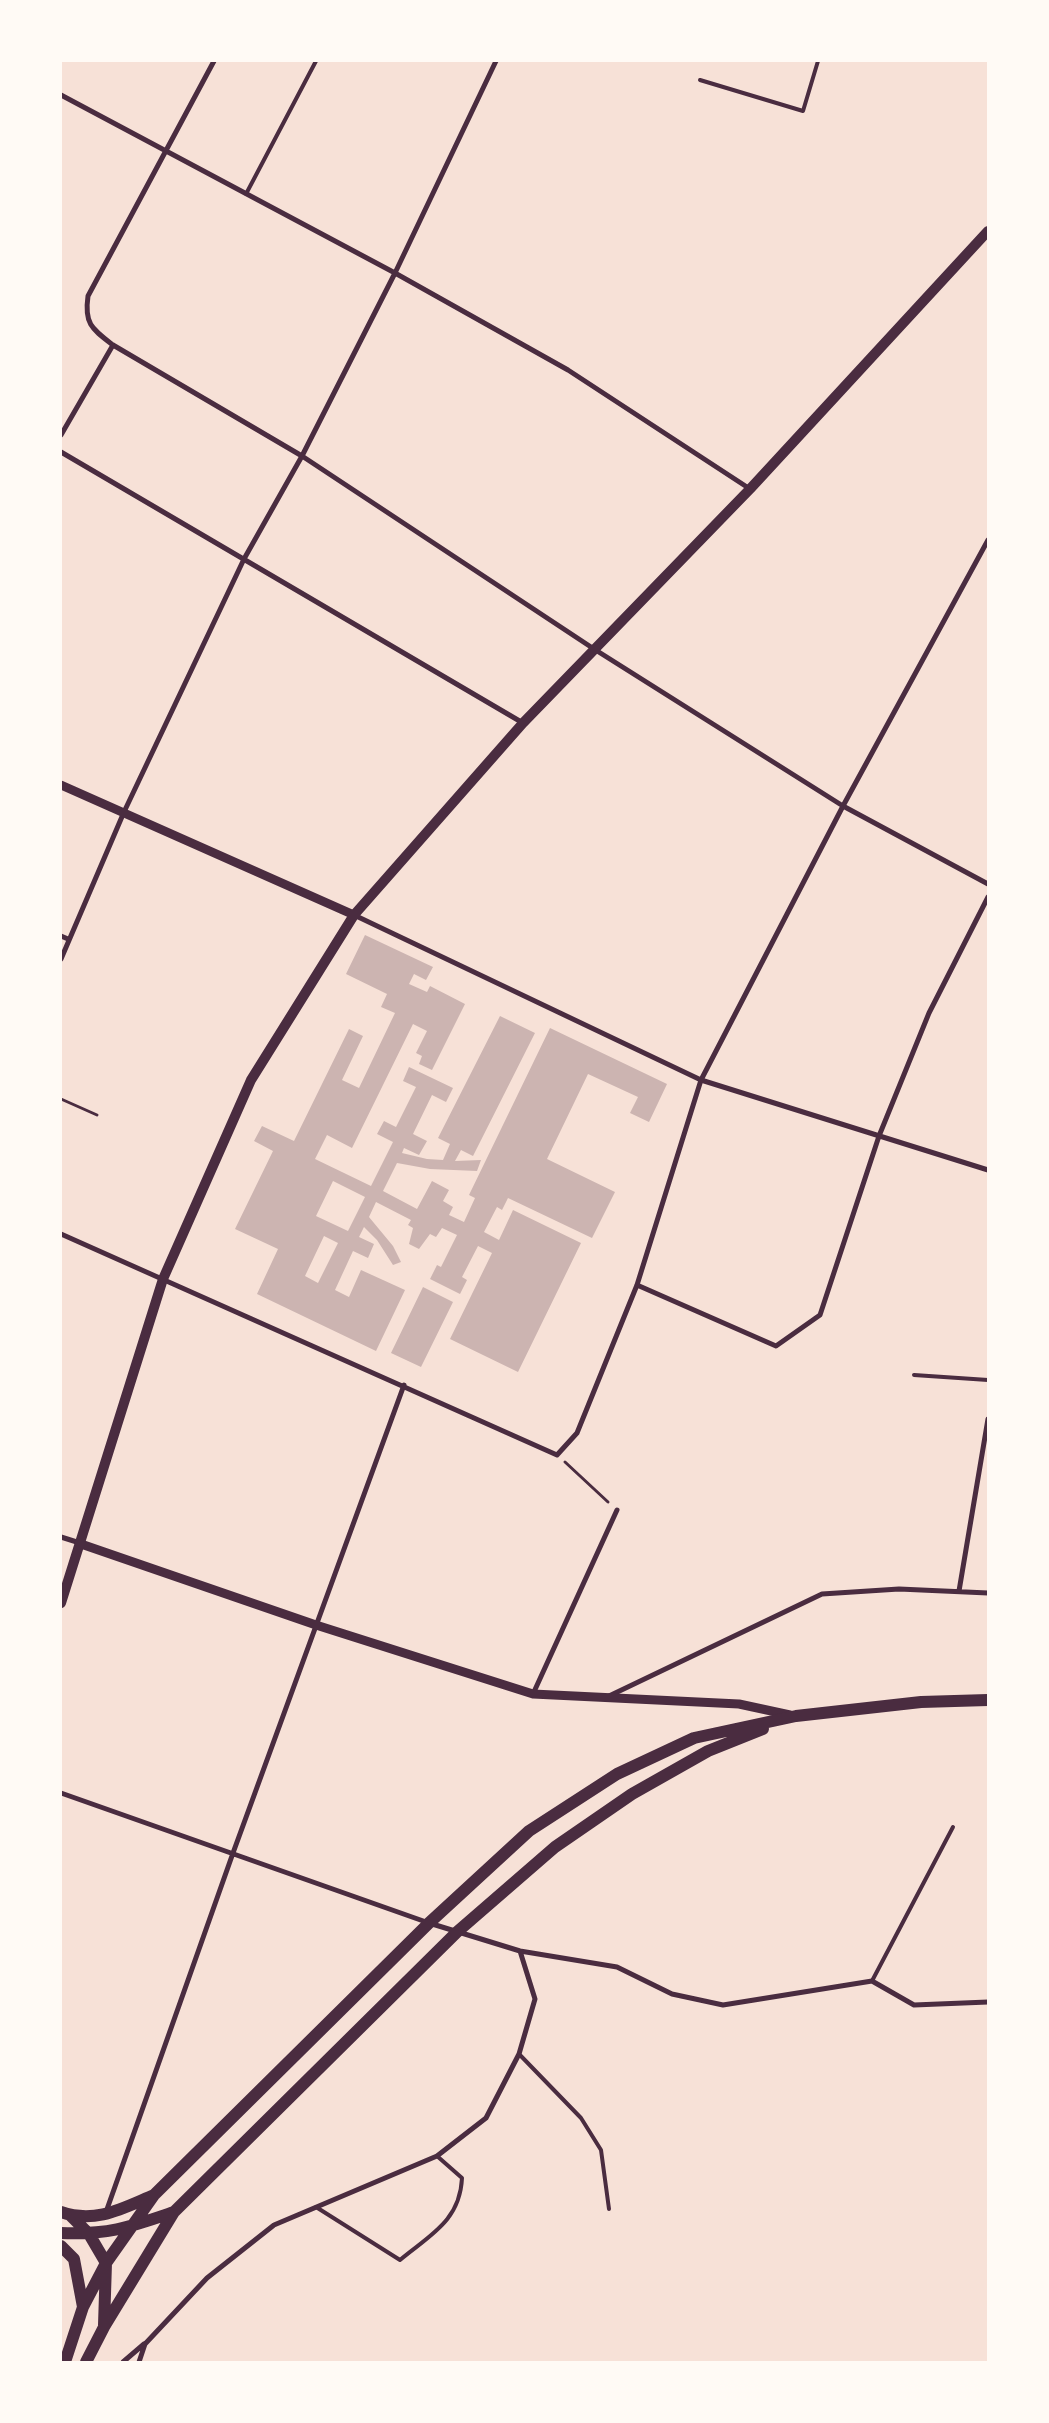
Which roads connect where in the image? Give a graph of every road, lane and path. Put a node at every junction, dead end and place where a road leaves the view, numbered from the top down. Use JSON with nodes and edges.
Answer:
{"nodes":[{"id":1,"x":214,"y":61,"type":"edge"},
{"id":2,"x":316,"y":61,"type":"edge"},
{"id":3,"x":496,"y":61,"type":"edge"},
{"id":4,"x":818,"y":61,"type":"edge"},
{"id":5,"x":700,"y":80,"type":"dead end"},
{"id":6,"x":61,"y":95,"type":"edge"},
{"id":7,"x":167,"y":150,"type":"junction"},
{"id":8,"x":246,"y":194,"type":"junction"},
{"id":9,"x":988,"y":231,"type":"edge"},
{"id":10,"x":395,"y":273,"type":"junction"},
{"id":11,"x":113,"y":345,"type":"junction"},
{"id":12,"x":61,"y":434,"type":"edge"},
{"id":13,"x":61,"y":452,"type":"edge"},
{"id":14,"x":302,"y":456,"type":"junction"},
{"id":15,"x":750,"y":489,"type":"junction"},
{"id":16,"x":988,"y":540,"type":"edge"},
{"id":17,"x":244,"y":559,"type":"junction"},
{"id":18,"x":594,"y":649,"type":"junction"},
{"id":19,"x":523,"y":723,"type":"junction"},
{"id":20,"x":61,"y":785,"type":"edge"},
{"id":21,"x":843,"y":806,"type":"junction"},
{"id":22,"x":124,"y":812,"type":"junction"},
{"id":23,"x":988,"y":884,"type":"edge"},
{"id":24,"x":988,"y":897,"type":"edge"},
{"id":25,"x":354,"y":915,"type":"junction"},
{"id":26,"x":61,"y":936,"type":"edge"},
{"id":27,"x":68,"y":938,"type":"junction"},
{"id":28,"x":61,"y":958,"type":"edge"},
{"id":29,"x":701,"y":1080,"type":"junction"},
{"id":30,"x":61,"y":1099,"type":"edge"},
{"id":31,"x":97,"y":1115,"type":"dead end"},
{"id":32,"x":879,"y":1136,"type":"junction"},
{"id":33,"x":988,"y":1170,"type":"edge"},
{"id":34,"x":61,"y":1234,"type":"edge"},
{"id":35,"x":163,"y":1278,"type":"junction"},
{"id":36,"x":637,"y":1286,"type":"junction"},
{"id":37,"x":914,"y":1376,"type":"dead end"},
{"id":38,"x":988,"y":1380,"type":"edge"},
{"id":39,"x":404,"y":1385,"type":"junction"},
{"id":40,"x":988,"y":1419,"type":"edge"},
{"id":41,"x":557,"y":1455,"type":"junction"},
{"id":42,"x":617,"y":1510,"type":"joint"},
{"id":43,"x":61,"y":1537,"type":"edge"},
{"id":44,"x":81,"y":1544,"type":"junction"},
{"id":45,"x":958,"y":1591,"type":"junction"},
{"id":46,"x":988,"y":1593,"type":"edge"},
{"id":47,"x":61,"y":1603,"type":"edge"},
{"id":48,"x":316,"y":1625,"type":"junction"},
{"id":49,"x":533,"y":1694,"type":"junction"},
{"id":50,"x":606,"y":1698,"type":"junction"},
{"id":51,"x":988,"y":1700,"type":"edge"},
{"id":52,"x":796,"y":1716,"type":"junction"},
{"id":53,"x":61,"y":1793,"type":"edge"},
{"id":54,"x":953,"y":1827,"type":"dead end"},
{"id":55,"x":232,"y":1853,"type":"junction"},
{"id":56,"x":429,"y":1923,"type":"junction"},
{"id":57,"x":457,"y":1932,"type":"junction"},
{"id":58,"x":520,"y":1951,"type":"junction"},
{"id":59,"x":872,"y":1981,"type":"junction"},
{"id":60,"x":988,"y":2002,"type":"edge"},
{"id":61,"x":519,"y":2054,"type":"junction"},
{"id":62,"x":437,"y":2156,"type":"junction"},
{"id":63,"x":154,"y":2195,"type":"junction"},
{"id":64,"x":316,"y":2207,"type":"junction"},
{"id":65,"x":609,"y":2209,"type":"dead end"},
{"id":66,"x":174,"y":2212,"type":"junction"},
{"id":67,"x":66,"y":2214,"type":"edge"},
{"id":68,"x":104,"y":2216,"type":"junction"},
{"id":69,"x":132,"y":2226,"type":"junction"},
{"id":70,"x":61,"y":2233,"type":"edge"},
{"id":71,"x":89,"y":2234,"type":"junction"},
{"id":72,"x":61,"y":2246,"type":"edge"},
{"id":73,"x":106,"y":2263,"type":"junction"},
{"id":74,"x":83,"y":2307,"type":"junction"},
{"id":75,"x":104,"y":2327,"type":"junction"},
{"id":76,"x":144,"y":2344,"type":"junction"},
{"id":77,"x":66,"y":2362,"type":"edge"},
{"id":78,"x":86,"y":2362,"type":"edge"},
{"id":79,"x":124,"y":2362,"type":"edge"},
{"id":80,"x":139,"y":2362,"type":"edge"}],
"edges":[{"from":1,"to":7,"type":"street"},
{"from":2,"to":8,"type":"lane"},
{"from":3,"to":10,"type":"street"},
{"from":4,"to":5,"type":"lane"},
{"from":6,"to":7,"type":"street"},
{"from":7,"to":8,"type":"street"},
{"from":7,"to":11,"type":"street"},
{"from":8,"to":10,"type":"street"},
{"from":9,"to":15,"type":"main road"},
{"from":10,"to":14,"type":"street"},
{"from":10,"to":15,"type":"street"},
{"from":11,"to":12,"type":"street"},
{"from":11,"to":14,"type":"street"},
{"from":13,"to":17,"type":"street"},
{"from":14,"to":17,"type":"street"},
{"from":14,"to":18,"type":"street"},
{"from":15,"to":18,"type":"main road"},
{"from":16,"to":21,"type":"street"},
{"from":17,"to":19,"type":"street"},
{"from":17,"to":22,"type":"street"},
{"from":18,"to":19,"type":"main road"},
{"from":18,"to":21,"type":"street"},
{"from":19,"to":25,"type":"main road"},
{"from":20,"to":22,"type":"street"},
{"from":21,"to":23,"type":"street"},
{"from":21,"to":29,"type":"street"},
{"from":22,"to":25,"type":"street"},
{"from":22,"to":27,"type":"street"},
{"from":24,"to":32,"type":"street"},
{"from":25,"to":29,"type":"street"},
{"from":25,"to":35,"type":"main road"},
{"from":26,"to":27,"type":"street"},
{"from":27,"to":28,"type":"street"},
{"from":29,"to":32,"type":"street"},
{"from":29,"to":36,"type":"street"},
{"from":30,"to":31,"type":"path"},
{"from":32,"to":33,"type":"street"},
{"from":32,"to":36,"type":"street"},
{"from":34,"to":35,"type":"street"},
{"from":35,"to":39,"type":"street"},
{"from":35,"to":44,"type":"main road"},
{"from":36,"to":41,"type":"street"},
{"from":37,"to":38,"type":"lane"},
{"from":39,"to":41,"type":"street"},
{"from":39,"to":48,"type":"street"},
{"from":40,"to":45,"type":"street"},
{"from":41,"to":42,"type":"path"},
{"from":42,"to":49,"type":"street"},
{"from":43,"to":44,"type":"street"},
{"from":44,"to":47,"type":"main road"},
{"from":44,"to":48,"type":"street"},
{"from":45,"to":46,"type":"street"},
{"from":45,"to":50,"type":"street"},
{"from":48,"to":49,"type":"street"},
{"from":48,"to":55,"type":"street"},
{"from":49,"to":50,"type":"street"},
{"from":50,"to":52,"type":"street"},
{"from":51,"to":52,"type":"main road"},
{"from":52,"to":56,"type":"main road"},
{"from":52,"to":57,"type":"main road"},
{"from":53,"to":55,"type":"street"},
{"from":54,"to":59,"type":"lane"},
{"from":55,"to":56,"type":"street"},
{"from":55,"to":68,"type":"street"},
{"from":56,"to":57,"type":"street"},
{"from":56,"to":63,"type":"main road"},
{"from":57,"to":58,"type":"street"},
{"from":57,"to":66,"type":"main road"},
{"from":58,"to":59,"type":"street"},
{"from":58,"to":61,"type":"street"},
{"from":59,"to":60,"type":"street"},
{"from":61,"to":62,"type":"street"},
{"from":61,"to":65,"type":"lane"},
{"from":62,"to":64,"type":"street"},
{"from":62,"to":64,"type":"lane"},
{"from":63,"to":68,"type":"main road"},
{"from":63,"to":69,"type":"main road"},
{"from":64,"to":76,"type":"street"},
{"from":66,"to":69,"type":"main road"},
{"from":66,"to":75,"type":"main road"},
{"from":67,"to":68,"type":"main road"},
{"from":67,"to":71,"type":"main road"},
{"from":69,"to":71,"type":"main road"},
{"from":69,"to":73,"type":"main road"},
{"from":70,"to":71,"type":"main road"},
{"from":71,"to":73,"type":"main road"},
{"from":72,"to":74,"type":"main road"},
{"from":73,"to":74,"type":"main road"},
{"from":73,"to":75,"type":"main road"},
{"from":74,"to":77,"type":"main road"},
{"from":75,"to":78,"type":"main road"},
{"from":76,"to":79,"type":"street"},
{"from":76,"to":80,"type":"street"}]}
